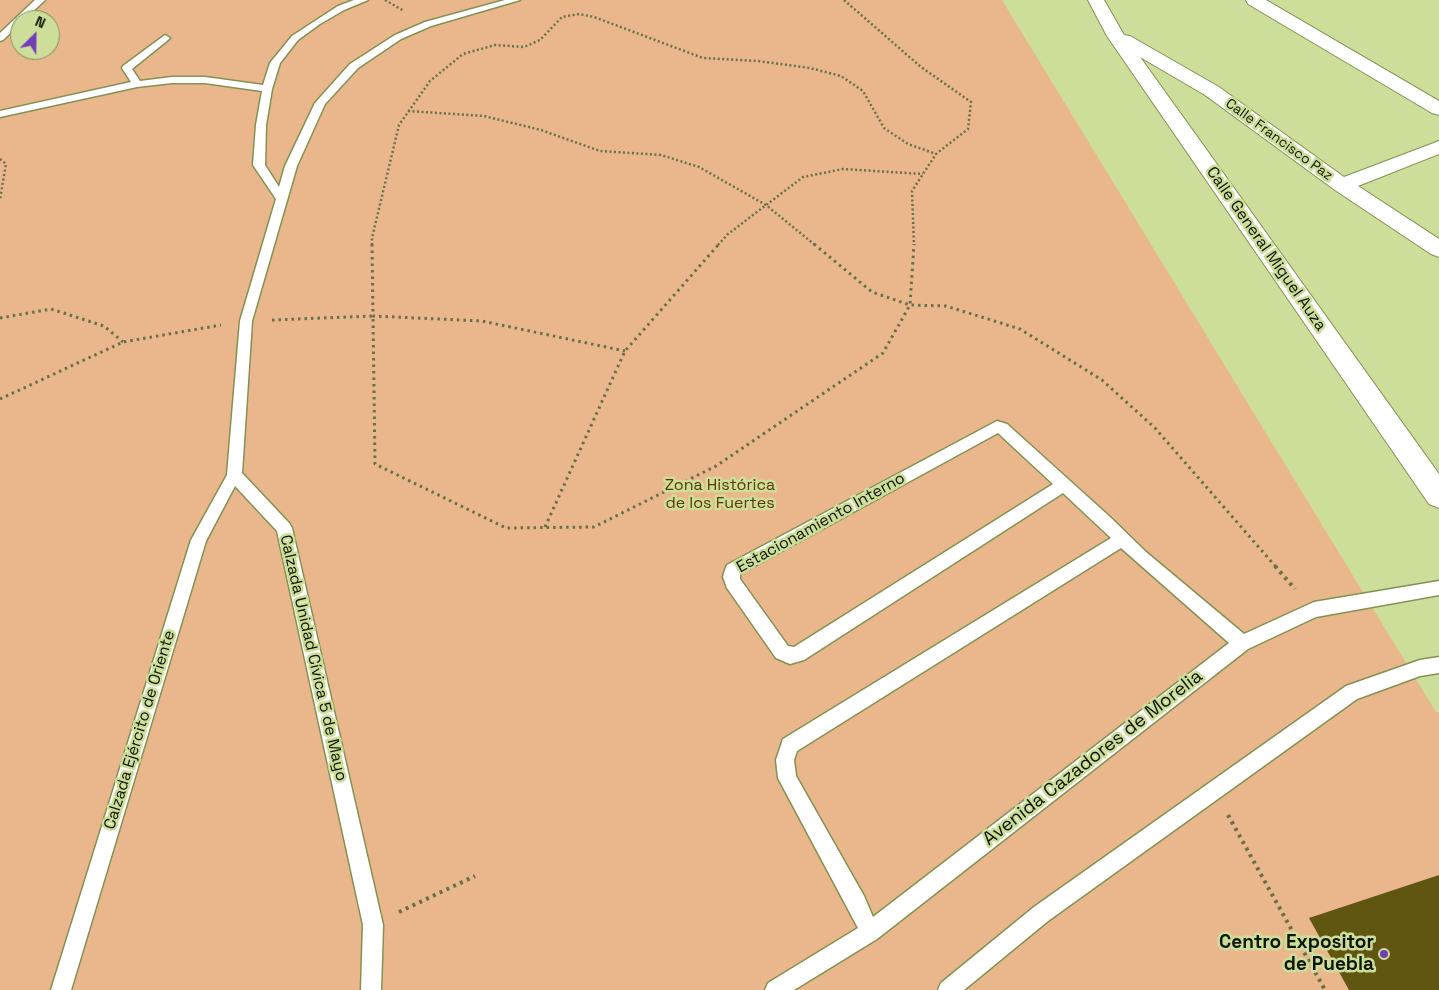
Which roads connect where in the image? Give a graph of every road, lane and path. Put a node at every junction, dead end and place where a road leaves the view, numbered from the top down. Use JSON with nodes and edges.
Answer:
{"nodes":[{"id":1,"x":40,"y":0,"type":"edge"},
{"id":2,"x":363,"y":0,"type":"edge"},
{"id":3,"x":515,"y":0,"type":"edge"},
{"id":4,"x":844,"y":0,"type":"edge"},
{"id":5,"x":1096,"y":0,"type":"edge"},
{"id":6,"x":1254,"y":0,"type":"edge"},
{"id":7,"x":1116,"y":36,"type":"junction"},
{"id":8,"x":0,"y":38,"type":"edge"},
{"id":9,"x":165,"y":38,"type":"dead end"},
{"id":10,"x":136,"y":84,"type":"junction"},
{"id":11,"x":267,"y":89,"type":"junction"},
{"id":12,"x":1439,"y":109,"type":"edge"},
{"id":13,"x":408,"y":112,"type":"junction"},
{"id":14,"x":0,"y":114,"type":"edge"},
{"id":15,"x":1439,"y":147,"type":"edge"},
{"id":16,"x":936,"y":154,"type":"junction"},
{"id":17,"x":0,"y":159,"type":"edge"},
{"id":18,"x":923,"y":174,"type":"junction"},
{"id":19,"x":1342,"y":185,"type":"junction"},
{"id":20,"x":0,"y":199,"type":"edge"},
{"id":21,"x":281,"y":199,"type":"junction"},
{"id":22,"x":766,"y":205,"type":"junction"},
{"id":23,"x":1439,"y":249,"type":"edge"},
{"id":24,"x":910,"y":305,"type":"junction"},
{"id":25,"x":373,"y":316,"type":"junction"},
{"id":26,"x":0,"y":318,"type":"edge"},
{"id":27,"x":246,"y":321,"type":"junction"},
{"id":28,"x":123,"y":342,"type":"junction"},
{"id":29,"x":625,"y":351,"type":"junction"},
{"id":30,"x":0,"y":399,"type":"edge"},
{"id":31,"x":234,"y":475,"type":"junction"},
{"id":32,"x":1064,"y":485,"type":"junction"},
{"id":33,"x":1439,"y":496,"type":"edge"},
{"id":34,"x":545,"y":527,"type":"junction"},
{"id":35,"x":1122,"y":539,"type":"junction"},
{"id":36,"x":1439,"y":588,"type":"edge"},
{"id":37,"x":1314,"y":610,"type":"junction"},
{"id":38,"x":1242,"y":644,"type":"junction"},
{"id":39,"x":1439,"y":665,"type":"edge"},
{"id":40,"x":1214,"y":790,"type":"junction"},
{"id":41,"x":475,"y":876,"type":"dead end"},
{"id":42,"x":373,"y":925,"type":"junction"},
{"id":43,"x":870,"y":932,"type":"junction"},
{"id":44,"x":61,"y":990,"type":"edge"},
{"id":45,"x":371,"y":990,"type":"edge"},
{"id":46,"x":775,"y":990,"type":"edge"},
{"id":47,"x":948,"y":990,"type":"edge"},
{"id":48,"x":1324,"y":990,"type":"edge"}],
"edges":[{"from":1,"to":8,"type":"lane"},
{"from":2,"to":11,"type":"lane"},
{"from":3,"to":21,"type":"lane"},
{"from":4,"to":16,"type":"path"},
{"from":5,"to":7,"type":"street","name":"Calle General Miguel Auza"},
{"from":6,"to":12,"type":"street"},
{"from":7,"to":19,"type":"street","name":"Calle Francisco Paz"},
{"from":7,"to":33,"type":"street","name":"Calle General Miguel Auza"},
{"from":9,"to":10,"type":"lane"},
{"from":10,"to":11,"type":"lane"},
{"from":10,"to":14,"type":"lane"},
{"from":11,"to":21,"type":"lane"},
{"from":13,"to":16,"type":"path"},
{"from":13,"to":22,"type":"path"},
{"from":13,"to":25,"type":"path"},
{"from":15,"to":19,"type":"street"},
{"from":16,"to":18,"type":"path"},
{"from":17,"to":20,"type":"path"},
{"from":18,"to":22,"type":"path"},
{"from":18,"to":24,"type":"path"},
{"from":19,"to":23,"type":"street","name":"Calle Francisco Paz"},
{"from":21,"to":27,"type":"lane"},
{"from":22,"to":24,"type":"path"},
{"from":22,"to":29,"type":"path"},
{"from":24,"to":34,"type":"path"},
{"from":24,"to":37,"type":"path"},
{"from":25,"to":27,"type":"path"},
{"from":25,"to":29,"type":"path"},
{"from":25,"to":34,"type":"path"},
{"from":26,"to":28,"type":"path"},
{"from":27,"to":28,"type":"path"},
{"from":27,"to":31,"type":"lane"},
{"from":28,"to":30,"type":"path"},
{"from":29,"to":34,"type":"path"},
{"from":31,"to":42,"type":"lane","name":"Calzada Unidad Cívica 5 de Mayo"},
{"from":31,"to":44,"type":"lane","name":"Calzada Ejército de Oriente"},
{"from":32,"to":32,"type":"lane","name":"Estacionamiento Interno"},
{"from":32,"to":35,"type":"lane"},
{"from":35,"to":38,"type":"lane"},
{"from":35,"to":43,"type":"lane"},
{"from":36,"to":37,"type":"lane","name":"Avenida Cazadores de Morelia"},
{"from":37,"to":38,"type":"lane","name":"Avenida Cazadores de Morelia"},
{"from":38,"to":43,"type":"lane","name":"Avenida Cazadores de Morelia"},
{"from":39,"to":40,"type":"lane"},
{"from":40,"to":47,"type":"lane"},
{"from":40,"to":48,"type":"path"},
{"from":41,"to":42,"type":"path"},
{"from":42,"to":45,"type":"lane","name":"Calzada Unidad Cívica 5 de Mayo"},
{"from":43,"to":46,"type":"lane","name":"Avenida Cazadores de Morelia"}]}
